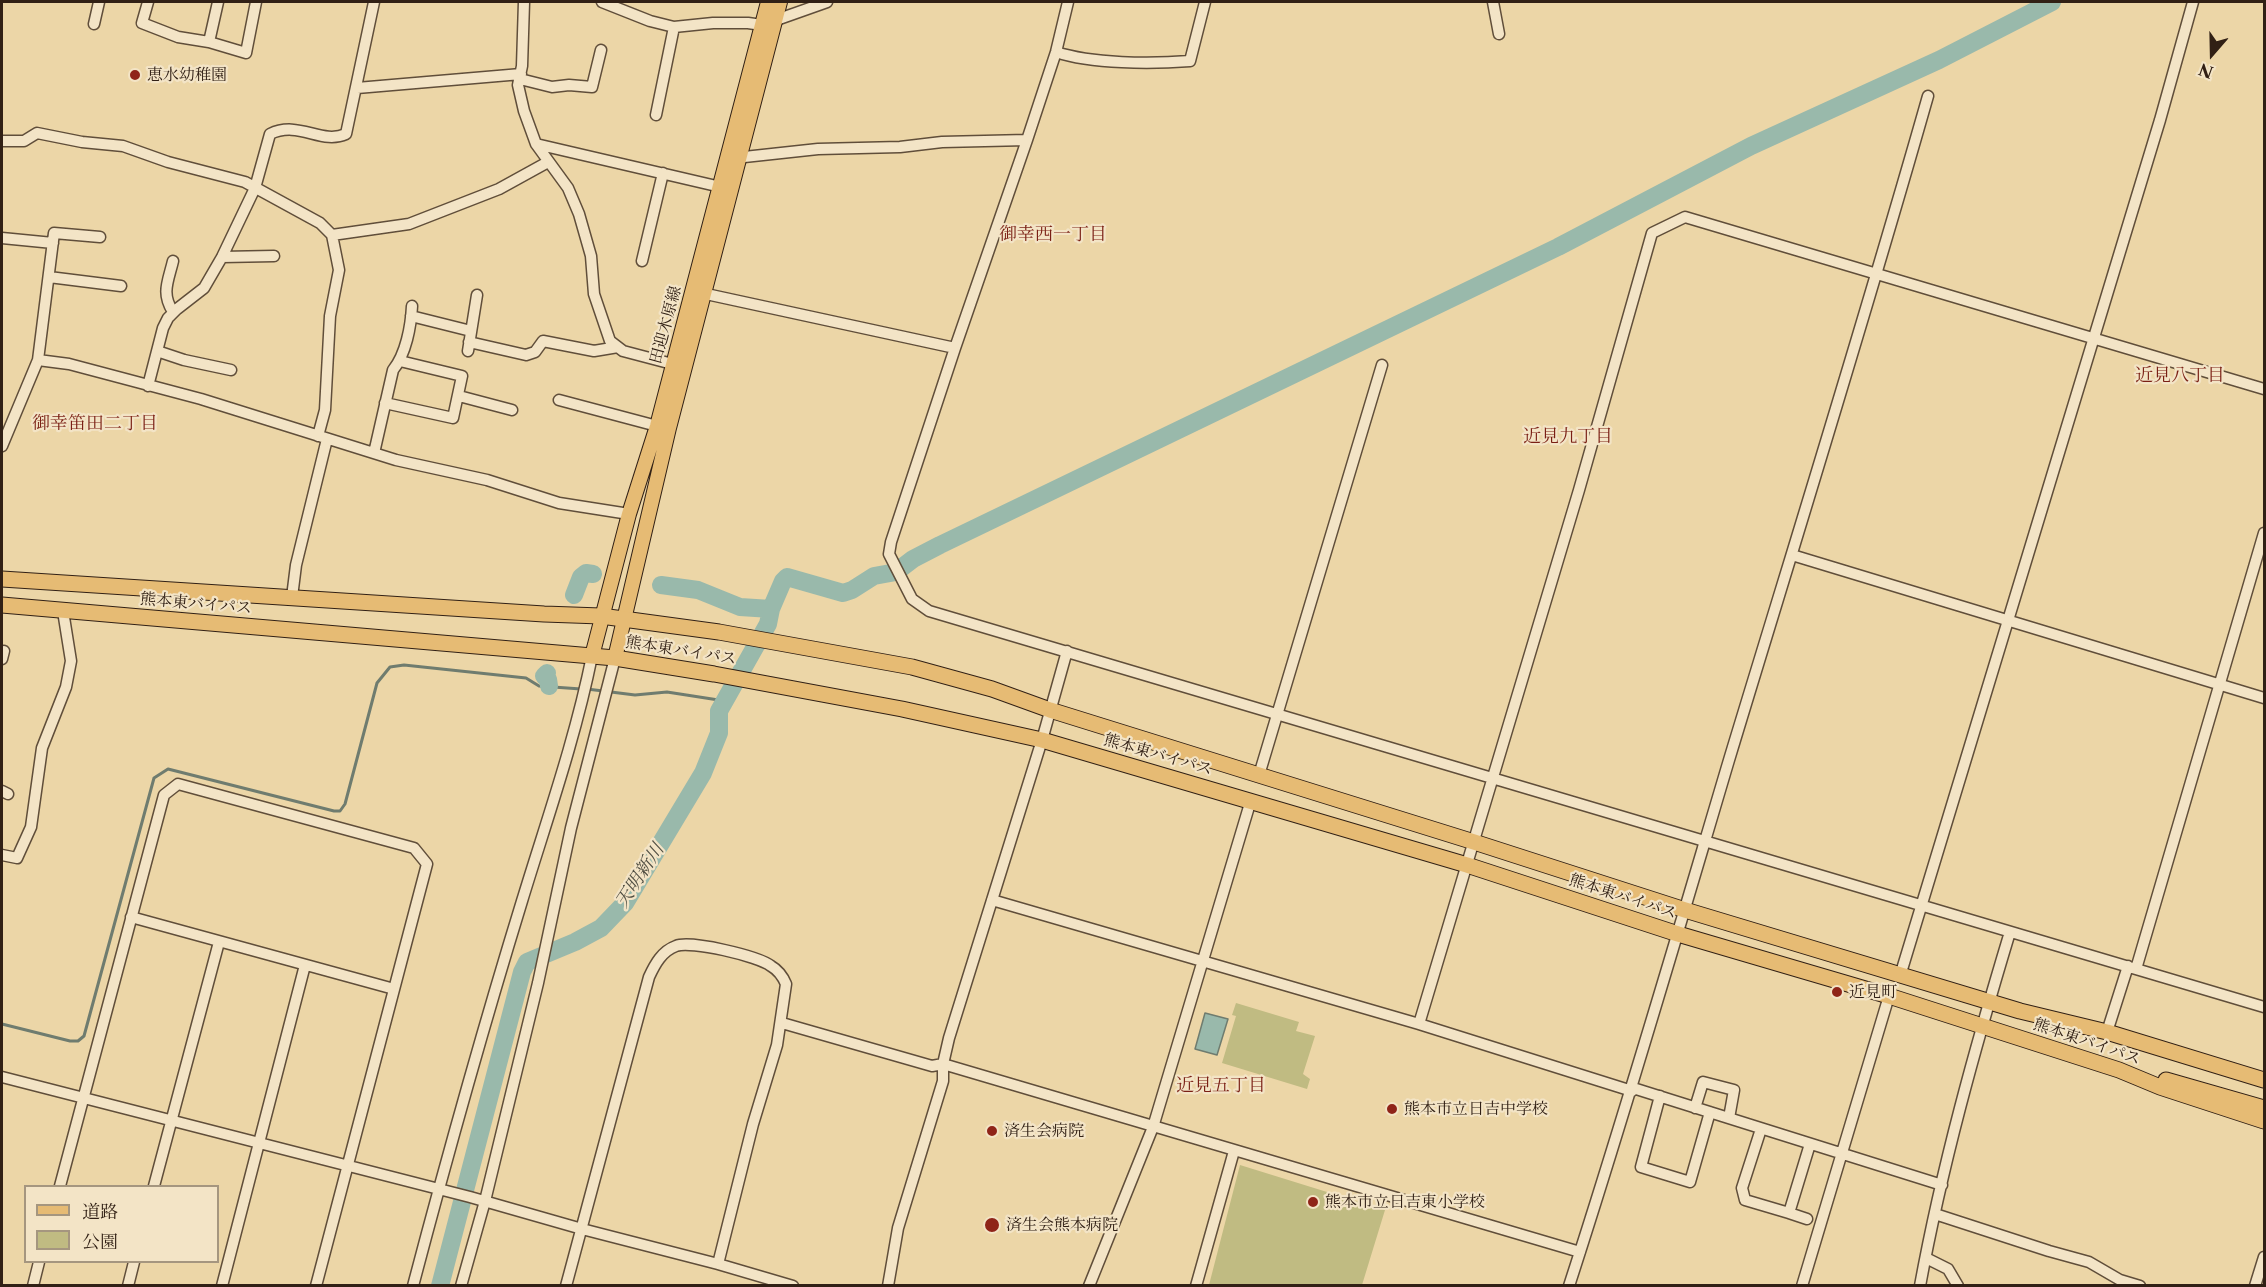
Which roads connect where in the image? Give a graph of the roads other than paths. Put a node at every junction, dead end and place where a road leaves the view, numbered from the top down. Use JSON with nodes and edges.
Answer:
{"nodes":[{"id":1,"x":99,"y":2,"type":"edge"},
{"id":2,"x":148,"y":2,"type":"edge"},
{"id":3,"x":218,"y":2,"type":"edge"},
{"id":4,"x":256,"y":2,"type":"edge"},
{"id":5,"x":374,"y":2,"type":"edge"},
{"id":6,"x":524,"y":2,"type":"edge"},
{"id":7,"x":602,"y":2,"type":"edge"},
{"id":8,"x":768,"y":2,"type":"edge"},
{"id":9,"x":780,"y":2,"type":"edge"},
{"id":10,"x":827,"y":2,"type":"edge"},
{"id":11,"x":1068,"y":2,"type":"edge"},
{"id":12,"x":1205,"y":2,"type":"edge"},
{"id":13,"x":1493,"y":2,"type":"edge"},
{"id":14,"x":2193,"y":2,"type":"edge"},
{"id":15,"x":768,"y":22,"type":"junction"},
{"id":16,"x":94,"y":24,"type":"dead end"},
{"id":17,"x":674,"y":27,"type":"junction"},
{"id":18,"x":1499,"y":34,"type":"dead end"},
{"id":19,"x":209,"y":42,"type":"junction"},
{"id":20,"x":601,"y":50,"type":"dead end"},
{"id":21,"x":1056,"y":52,"type":"junction"},
{"id":22,"x":520,"y":77,"type":"junction"},
{"id":23,"x":357,"y":88,"type":"junction"},
{"id":24,"x":1928,"y":96,"type":"dead end"},
{"id":25,"x":656,"y":115,"type":"dead end"},
{"id":26,"x":1028,"y":140,"type":"junction"},
{"id":27,"x":2,"y":141,"type":"edge"},
{"id":28,"x":536,"y":144,"type":"junction"},
{"id":29,"x":733,"y":158,"type":"junction"},
{"id":30,"x":548,"y":162,"type":"junction"},
{"id":31,"x":663,"y":173,"type":"junction"},
{"id":32,"x":255,"y":188,"type":"junction"},
{"id":33,"x":725,"y":188,"type":"junction"},
{"id":34,"x":332,"y":235,"type":"junction"},
{"id":35,"x":100,"y":237,"type":"dead end"},
{"id":36,"x":2,"y":238,"type":"edge"},
{"id":37,"x":53,"y":243,"type":"junction"},
{"id":38,"x":274,"y":256,"type":"dead end"},
{"id":39,"x":222,"y":258,"type":"junction"},
{"id":40,"x":173,"y":261,"type":"dead end"},
{"id":41,"x":642,"y":261,"type":"dead end"},
{"id":42,"x":1877,"y":274,"type":"junction"},
{"id":43,"x":49,"y":277,"type":"junction"},
{"id":44,"x":120,"y":286,"type":"dead end"},
{"id":45,"x":698,"y":292,"type":"junction"},
{"id":46,"x":477,"y":295,"type":"dead end"},
{"id":47,"x":174,"y":312,"type":"junction"},
{"id":48,"x":2094,"y":338,"type":"junction"},
{"id":49,"x":470,"y":341,"type":"junction"},
{"id":50,"x":618,"y":347,"type":"junction"},
{"id":51,"x":955,"y":348,"type":"junction"},
{"id":52,"x":157,"y":351,"type":"junction"},
{"id":53,"x":38,"y":360,"type":"junction"},
{"id":54,"x":400,"y":361,"type":"junction"},
{"id":55,"x":1382,"y":364,"type":"dead end"},
{"id":56,"x":679,"y":365,"type":"junction"},
{"id":57,"x":231,"y":370,"type":"dead end"},
{"id":58,"x":148,"y":386,"type":"junction"},
{"id":59,"x":2265,"y":389,"type":"edge"},
{"id":60,"x":459,"y":396,"type":"junction"},
{"id":61,"x":559,"y":400,"type":"dead end"},
{"id":62,"x":385,"y":403,"type":"junction"},
{"id":63,"x":512,"y":410,"type":"dead end"},
{"id":64,"x":657,"y":426,"type":"junction"},
{"id":65,"x":323,"y":437,"type":"junction"},
{"id":66,"x":2,"y":446,"type":"edge"},
{"id":67,"x":374,"y":453,"type":"junction"},
{"id":68,"x":628,"y":514,"type":"junction"},
{"id":69,"x":2265,"y":533,"type":"edge"},
{"id":70,"x":1792,"y":555,"type":"junction"},
{"id":71,"x":2,"y":579,"type":"edge"},
{"id":72,"x":292,"y":597,"type":"junction"},
{"id":73,"x":2,"y":605,"type":"edge"},
{"id":74,"x":63,"y":611,"type":"junction"},
{"id":75,"x":601,"y":616,"type":"junction"},
{"id":76,"x":623,"y":619,"type":"junction"},
{"id":77,"x":2008,"y":620,"type":"junction"},
{"id":78,"x":1066,"y":651,"type":"junction"},
{"id":79,"x":592,"y":656,"type":"junction"},
{"id":80,"x":615,"y":658,"type":"junction"},
{"id":81,"x":2219,"y":684,"type":"junction"},
{"id":82,"x":2265,"y":698,"type":"edge"},
{"id":83,"x":1050,"y":710,"type":"junction"},
{"id":84,"x":1276,"y":714,"type":"junction"},
{"id":85,"x":1042,"y":740,"type":"junction"},
{"id":86,"x":1259,"y":775,"type":"junction"},
{"id":87,"x":1494,"y":779,"type":"junction"},
{"id":88,"x":1251,"y":800,"type":"junction"},
{"id":89,"x":1705,"y":841,"type":"junction"},
{"id":90,"x":1474,"y":842,"type":"junction"},
{"id":91,"x":2,"y":855,"type":"edge"},
{"id":92,"x":1467,"y":865,"type":"junction"},
{"id":93,"x":992,"y":900,"type":"junction"},
{"id":94,"x":1922,"y":905,"type":"junction"},
{"id":95,"x":1685,"y":910,"type":"junction"},
{"id":96,"x":131,"y":917,"type":"junction"},
{"id":97,"x":2010,"y":932,"type":"junction"},
{"id":98,"x":1678,"y":934,"type":"junction"},
{"id":99,"x":219,"y":942,"type":"junction"},
{"id":100,"x":1202,"y":960,"type":"junction"},
{"id":101,"x":305,"y":965,"type":"junction"},
{"id":102,"x":2132,"y":968,"type":"junction"},
{"id":103,"x":1900,"y":976,"type":"junction"},
{"id":104,"x":394,"y":988,"type":"junction"},
{"id":105,"x":1889,"y":996,"type":"junction"},
{"id":106,"x":1989,"y":1002,"type":"junction"},
{"id":107,"x":2265,"y":1007,"type":"edge"},
{"id":108,"x":2020,"y":1011,"type":"junction"},
{"id":109,"x":782,"y":1023,"type":"junction"},
{"id":110,"x":1419,"y":1024,"type":"junction"},
{"id":111,"x":1981,"y":1025,"type":"junction"},
{"id":112,"x":2107,"y":1032,"type":"junction"},
{"id":113,"x":944,"y":1064,"type":"junction"},
{"id":114,"x":2119,"y":1070,"type":"junction"},
{"id":115,"x":2,"y":1077,"type":"edge"},
{"id":116,"x":2265,"y":1080,"type":"edge"},
{"id":117,"x":1632,"y":1089,"type":"junction"},
{"id":118,"x":2265,"y":1090,"type":"edge"},
{"id":119,"x":1660,"y":1096,"type":"junction"},
{"id":120,"x":84,"y":1099,"type":"junction"},
{"id":121,"x":1695,"y":1108,"type":"junction"},
{"id":122,"x":2265,"y":1108,"type":"edge"},
{"id":123,"x":1710,"y":1112,"type":"junction"},
{"id":124,"x":1729,"y":1118,"type":"junction"},
{"id":125,"x":171,"y":1120,"type":"junction"},
{"id":126,"x":2265,"y":1121,"type":"edge"},
{"id":127,"x":1153,"y":1128,"type":"junction"},
{"id":128,"x":1761,"y":1129,"type":"junction"},
{"id":129,"x":259,"y":1143,"type":"junction"},
{"id":130,"x":1810,"y":1144,"type":"junction"},
{"id":131,"x":1234,"y":1151,"type":"junction"},
{"id":132,"x":1841,"y":1154,"type":"junction"},
{"id":133,"x":348,"y":1166,"type":"junction"},
{"id":134,"x":60,"y":1185,"type":"edge"},
{"id":135,"x":154,"y":1185,"type":"edge"},
{"id":136,"x":1942,"y":1185,"type":"junction"},
{"id":137,"x":442,"y":1190,"type":"junction"},
{"id":138,"x":485,"y":1201,"type":"junction"},
{"id":139,"x":1789,"y":1213,"type":"junction"},
{"id":140,"x":1935,"y":1214,"type":"junction"},
{"id":141,"x":1807,"y":1219,"type":"dead end"},
{"id":142,"x":582,"y":1229,"type":"junction"},
{"id":143,"x":1580,"y":1252,"type":"junction"},
{"id":144,"x":2265,"y":1257,"type":"edge"},
{"id":145,"x":1926,"y":1258,"type":"junction"},
{"id":146,"x":39,"y":1263,"type":"edge"},
{"id":147,"x":134,"y":1263,"type":"edge"},
{"id":148,"x":718,"y":1264,"type":"junction"},
{"id":149,"x":33,"y":1286,"type":"edge"},
{"id":150,"x":128,"y":1286,"type":"edge"},
{"id":151,"x":222,"y":1286,"type":"edge"},
{"id":152,"x":316,"y":1286,"type":"edge"},
{"id":153,"x":413,"y":1286,"type":"edge"},
{"id":154,"x":461,"y":1286,"type":"edge"},
{"id":155,"x":566,"y":1286,"type":"edge"},
{"id":156,"x":793,"y":1286,"type":"edge"},
{"id":157,"x":888,"y":1286,"type":"edge"},
{"id":158,"x":1089,"y":1286,"type":"edge"},
{"id":159,"x":1196,"y":1286,"type":"edge"},
{"id":160,"x":1569,"y":1286,"type":"edge"},
{"id":161,"x":1802,"y":1286,"type":"edge"},
{"id":162,"x":1920,"y":1286,"type":"edge"},
{"id":163,"x":1958,"y":1286,"type":"edge"},
{"id":164,"x":2140,"y":1286,"type":"edge"},
{"id":165,"x":2255,"y":1286,"type":"edge"}],
"edges":[{"from":1,"to":16,"type":"street"},
{"from":2,"to":19,"type":"street"},
{"from":3,"to":19,"type":"street"},
{"from":4,"to":19,"type":"street"},
{"from":5,"to":23,"type":"street"},
{"from":6,"to":22,"type":"street"},
{"from":7,"to":17,"type":"street"},
{"from":8,"to":15,"type":"main road","name":"田迎木原線"},
{"from":9,"to":15,"type":"main road","name":"田迎木原線"},
{"from":10,"to":15,"type":"street"},
{"from":11,"to":21,"type":"street"},
{"from":12,"to":21,"type":"street"},
{"from":13,"to":18,"type":"street"},
{"from":14,"to":48,"type":"street"},
{"from":15,"to":17,"type":"street"},
{"from":15,"to":29,"type":"main road","name":"田迎木原線"},
{"from":17,"to":25,"type":"street"},
{"from":20,"to":22,"type":"street"},
{"from":21,"to":26,"type":"street"},
{"from":22,"to":23,"type":"street"},
{"from":22,"to":28,"type":"street"},
{"from":23,"to":32,"type":"street"},
{"from":24,"to":42,"type":"street"},
{"from":26,"to":29,"type":"street"},
{"from":26,"to":51,"type":"street"},
{"from":27,"to":32,"type":"street"},
{"from":28,"to":30,"type":"street"},
{"from":28,"to":31,"type":"street"},
{"from":29,"to":33,"type":"main road","name":"田迎木原線"},
{"from":30,"to":34,"type":"street"},
{"from":30,"to":50,"type":"street"},
{"from":31,"to":33,"type":"street"},
{"from":31,"to":41,"type":"street"},
{"from":32,"to":34,"type":"street"},
{"from":32,"to":39,"type":"street"},
{"from":33,"to":45,"type":"main road","name":"田迎木原線"},
{"from":34,"to":65,"type":"street"},
{"from":35,"to":37,"type":"street"},
{"from":36,"to":37,"type":"street"},
{"from":37,"to":43,"type":"street"},
{"from":38,"to":39,"type":"street"},
{"from":39,"to":47,"type":"street"},
{"from":40,"to":47,"type":"street"},
{"from":42,"to":48,"type":"street"},
{"from":42,"to":70,"type":"street"},
{"from":42,"to":87,"type":"street"},
{"from":43,"to":44,"type":"street"},
{"from":43,"to":53,"type":"street"},
{"from":45,"to":51,"type":"street"},
{"from":45,"to":56,"type":"main road","name":"田迎木原線"},
{"from":46,"to":49,"type":"street"},
{"from":47,"to":52,"type":"street"},
{"from":48,"to":59,"type":"street"},
{"from":48,"to":77,"type":"street"},
{"from":49,"to":50,"type":"street"},
{"from":49,"to":54,"type":"street"},
{"from":50,"to":56,"type":"street"},
{"from":51,"to":78,"type":"street"},
{"from":52,"to":57,"type":"street"},
{"from":52,"to":58,"type":"street"},
{"from":53,"to":58,"type":"street"},
{"from":53,"to":66,"type":"street"},
{"from":54,"to":60,"type":"street"},
{"from":54,"to":62,"type":"street"},
{"from":55,"to":84,"type":"street"},
{"from":56,"to":64,"type":"main road","name":"田迎木原線"},
{"from":56,"to":76,"type":"main road","name":"田迎木原線"},
{"from":58,"to":65,"type":"street"},
{"from":60,"to":62,"type":"street"},
{"from":60,"to":63,"type":"street"},
{"from":61,"to":64,"type":"street"},
{"from":62,"to":67,"type":"street"},
{"from":64,"to":68,"type":"main road","name":"田迎木原線"},
{"from":65,"to":67,"type":"street"},
{"from":65,"to":72,"type":"street"},
{"from":67,"to":68,"type":"street"},
{"from":68,"to":75,"type":"main road","name":"田迎木原線"},
{"from":69,"to":81,"type":"street"},
{"from":70,"to":77,"type":"street"},
{"from":70,"to":89,"type":"street"},
{"from":71,"to":72,"type":"highway","name":"熊本東バイパス"},
{"from":72,"to":75,"type":"highway","name":"熊本東バイパス"},
{"from":73,"to":74,"type":"highway","name":"熊本東バイパス"},
{"from":74,"to":79,"type":"highway","name":"熊本東バイパス"},
{"from":74,"to":91,"type":"street"},
{"from":75,"to":76,"type":"highway","name":"熊本東バイパス"},
{"from":75,"to":79,"type":"main road","name":"田迎木原線"},
{"from":76,"to":80,"type":"main road","name":"田迎木原線"},
{"from":76,"to":83,"type":"highway","name":"熊本東バイパス"},
{"from":77,"to":81,"type":"street"},
{"from":77,"to":94,"type":"street"},
{"from":78,"to":83,"type":"street"},
{"from":78,"to":84,"type":"street"},
{"from":79,"to":80,"type":"highway","name":"熊本東バイパス"},
{"from":79,"to":137,"type":"street"},
{"from":80,"to":85,"type":"highway","name":"熊本東バイパス"},
{"from":80,"to":138,"type":"street"},
{"from":81,"to":82,"type":"street"},
{"from":81,"to":102,"type":"street"},
{"from":83,"to":85,"type":"street"},
{"from":83,"to":86,"type":"highway","name":"熊本東バイパス"},
{"from":84,"to":86,"type":"street"},
{"from":84,"to":87,"type":"street"},
{"from":85,"to":88,"type":"highway","name":"熊本東バイパス"},
{"from":85,"to":93,"type":"street"},
{"from":86,"to":90,"type":"highway","name":"熊本東バイパス"},
{"from":87,"to":89,"type":"street"},
{"from":87,"to":90,"type":"street"},
{"from":88,"to":92,"type":"highway","name":"熊本東バイパス"},
{"from":88,"to":100,"type":"street"},
{"from":89,"to":94,"type":"street"},
{"from":89,"to":95,"type":"street"},
{"from":90,"to":92,"type":"street"},
{"from":90,"to":95,"type":"highway","name":"熊本東バイパス"},
{"from":92,"to":98,"type":"highway","name":"熊本東バイパス"},
{"from":92,"to":110,"type":"street"},
{"from":93,"to":100,"type":"street"},
{"from":93,"to":113,"type":"street"},
{"from":94,"to":97,"type":"street"},
{"from":94,"to":103,"type":"street"},
{"from":95,"to":98,"type":"street"},
{"from":95,"to":103,"type":"highway","name":"熊本東バイパス"},
{"from":96,"to":99,"type":"street"},
{"from":96,"to":104,"type":"street"},
{"from":96,"to":120,"type":"street"},
{"from":97,"to":102,"type":"street"},
{"from":97,"to":106,"type":"street"},
{"from":98,"to":105,"type":"highway","name":"熊本東バイパス"},
{"from":98,"to":117,"type":"street"},
{"from":99,"to":101,"type":"street"},
{"from":99,"to":125,"type":"street"},
{"from":100,"to":110,"type":"street"},
{"from":100,"to":127,"type":"street"},
{"from":101,"to":104,"type":"street"},
{"from":101,"to":129,"type":"street"},
{"from":102,"to":107,"type":"street"},
{"from":102,"to":112,"type":"street"},
{"from":103,"to":106,"type":"highway","name":"熊本東バイパス"},
{"from":104,"to":133,"type":"street"},
{"from":105,"to":111,"type":"highway","name":"熊本東バイパス"},
{"from":105,"to":132,"type":"street"},
{"from":106,"to":108,"type":"highway","name":"熊本東バイパス"},
{"from":106,"to":111,"type":"street"},
{"from":108,"to":112,"type":"highway","name":"熊本東バイパス"},
{"from":108,"to":118,"type":"highway"},
{"from":109,"to":113,"type":"street"},
{"from":109,"to":142,"type":"street"},
{"from":109,"to":148,"type":"street"},
{"from":110,"to":117,"type":"street"},
{"from":111,"to":114,"type":"highway","name":"熊本東バイパス"},
{"from":111,"to":136,"type":"street"},
{"from":112,"to":116,"type":"highway","name":"熊本東バイパス"},
{"from":113,"to":127,"type":"street"},
{"from":113,"to":157,"type":"street"},
{"from":114,"to":122,"type":"highway"},
{"from":114,"to":126,"type":"highway","name":"熊本東バイパス"},
{"from":115,"to":120,"type":"street"},
{"from":117,"to":119,"type":"street"},
{"from":117,"to":143,"type":"street"},
{"from":119,"to":121,"type":"street"},
{"from":119,"to":123,"type":"street"},
{"from":120,"to":125,"type":"street"},
{"from":120,"to":134,"type":"street"},
{"from":121,"to":123,"type":"street"},
{"from":121,"to":124,"type":"street"},
{"from":123,"to":124,"type":"street"},
{"from":124,"to":128,"type":"street"},
{"from":125,"to":129,"type":"street"},
{"from":125,"to":135,"type":"street"},
{"from":127,"to":131,"type":"street"},
{"from":127,"to":158,"type":"street"},
{"from":128,"to":130,"type":"street"},
{"from":128,"to":139,"type":"street"},
{"from":129,"to":133,"type":"street"},
{"from":129,"to":151,"type":"street"},
{"from":130,"to":132,"type":"street"},
{"from":130,"to":139,"type":"street"},
{"from":131,"to":143,"type":"street"},
{"from":131,"to":159,"type":"street"},
{"from":132,"to":136,"type":"street"},
{"from":132,"to":161,"type":"street"},
{"from":133,"to":137,"type":"street"},
{"from":133,"to":152,"type":"street"},
{"from":136,"to":140,"type":"street"},
{"from":137,"to":138,"type":"street"},
{"from":137,"to":153,"type":"street"},
{"from":138,"to":142,"type":"street"},
{"from":138,"to":154,"type":"street"},
{"from":139,"to":141,"type":"street"},
{"from":140,"to":145,"type":"street"},
{"from":140,"to":164,"type":"street"},
{"from":142,"to":148,"type":"street"},
{"from":142,"to":155,"type":"street"},
{"from":143,"to":160,"type":"street"},
{"from":144,"to":165,"type":"street"},
{"from":145,"to":162,"type":"street"},
{"from":145,"to":163,"type":"street"},
{"from":146,"to":149,"type":"street"},
{"from":147,"to":150,"type":"street"},
{"from":148,"to":156,"type":"street"}]}
